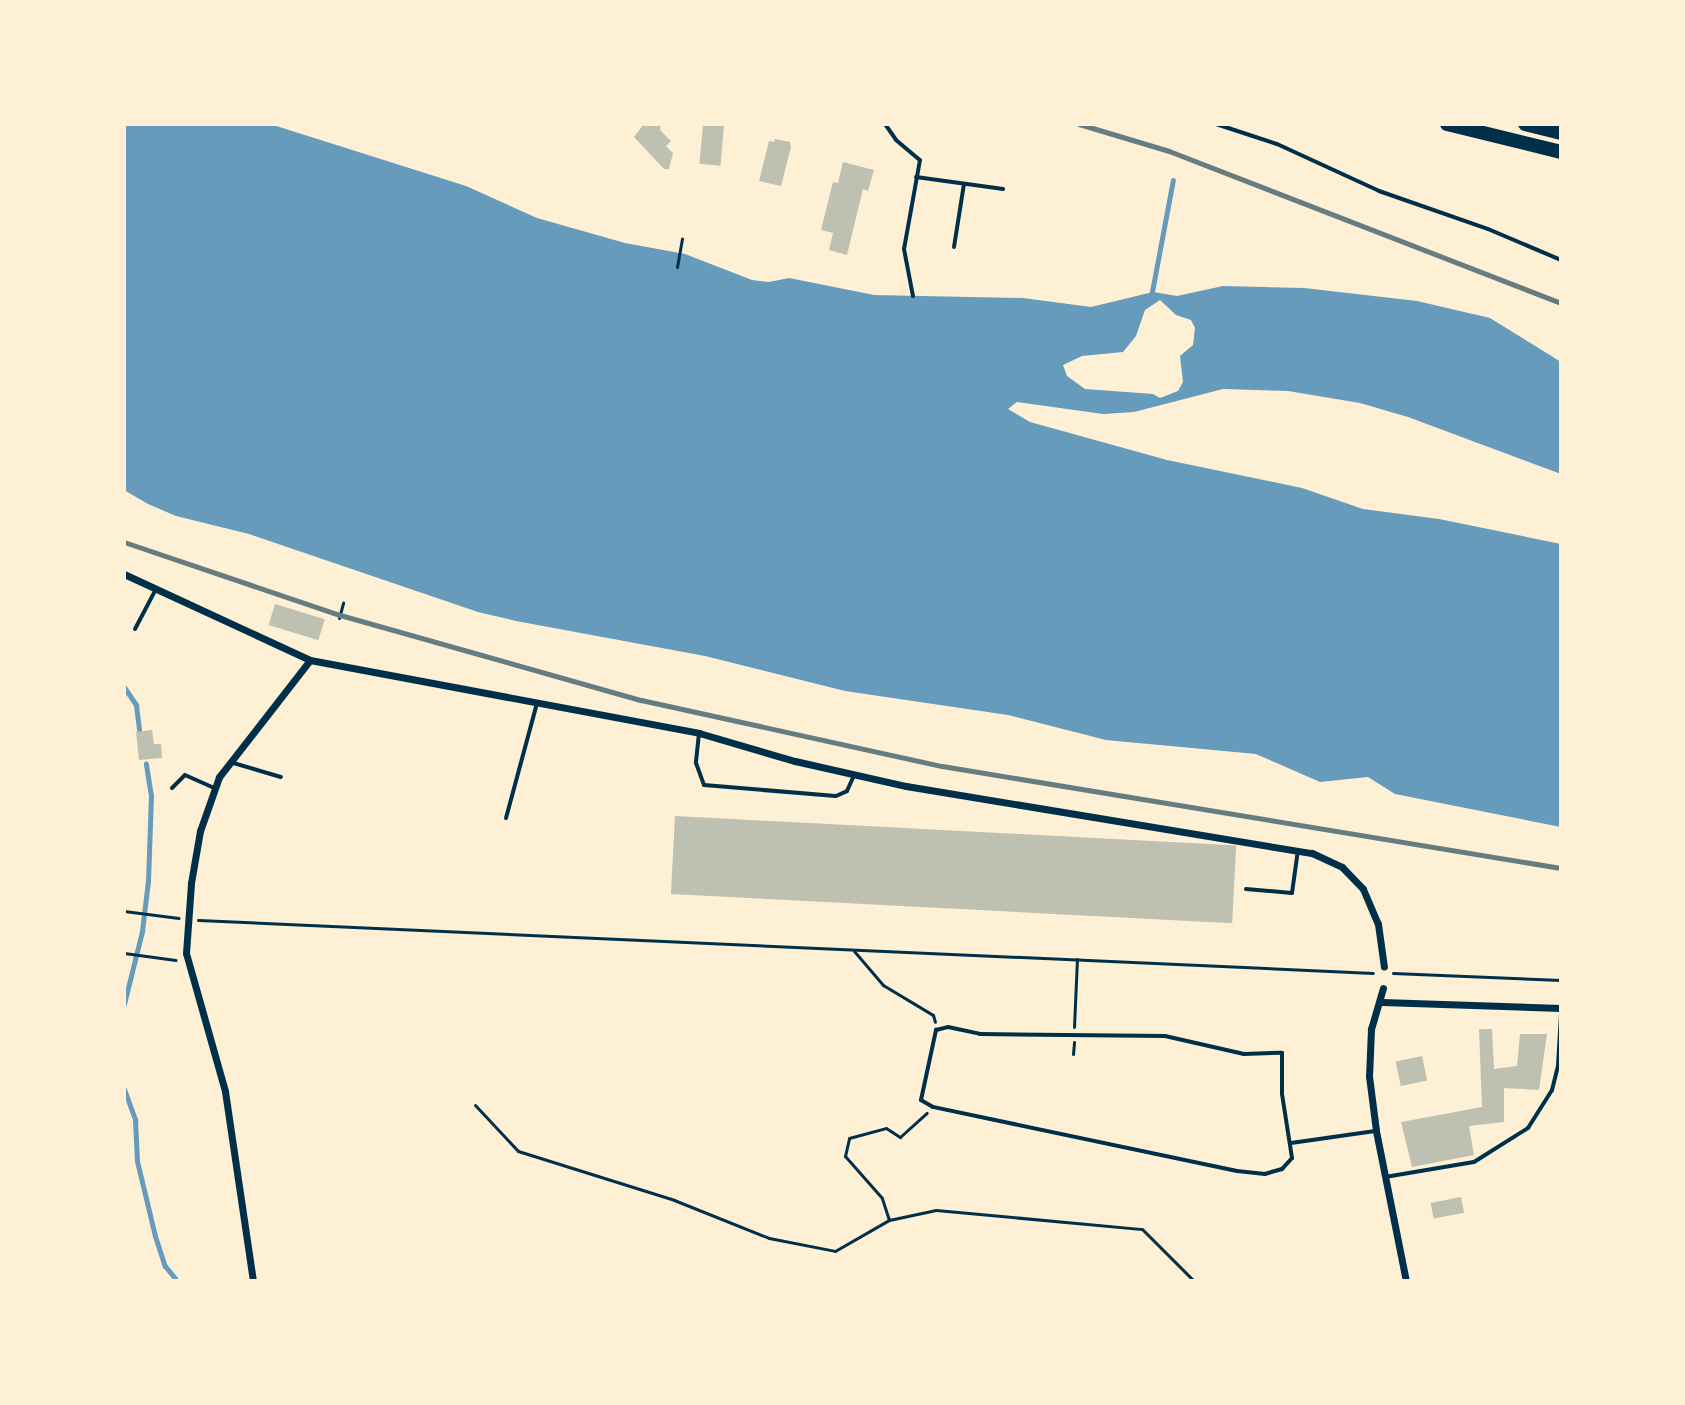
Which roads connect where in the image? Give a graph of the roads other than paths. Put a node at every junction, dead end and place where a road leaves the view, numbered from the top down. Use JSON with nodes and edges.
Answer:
{"nodes":[{"id":1,"x":885,"y":124,"type":"edge"},
{"id":2,"x":1216,"y":124,"type":"edge"},
{"id":3,"x":1447,"y":124,"type":"edge"},
{"id":4,"x":1525,"y":124,"type":"edge"},
{"id":5,"x":1561,"y":133,"type":"edge"},
{"id":6,"x":1561,"y":152,"type":"edge"},
{"id":7,"x":916,"y":177,"type":"junction"},
{"id":8,"x":964,"y":184,"type":"junction"},
{"id":9,"x":1003,"y":189,"type":"dead end"},
{"id":10,"x":954,"y":247,"type":"dead end"},
{"id":11,"x":1561,"y":260,"type":"edge"},
{"id":12,"x":913,"y":296,"type":"dead end"},
{"id":13,"x":124,"y":574,"type":"edge"},
{"id":14,"x":157,"y":587,"type":"junction"},
{"id":15,"x":135,"y":629,"type":"dead end"},
{"id":16,"x":310,"y":660,"type":"junction"},
{"id":17,"x":537,"y":701,"type":"junction"},
{"id":18,"x":699,"y":733,"type":"junction"},
{"id":19,"x":228,"y":762,"type":"junction"},
{"id":20,"x":854,"y":775,"type":"junction"},
{"id":21,"x":281,"y":777,"type":"dead end"},
{"id":22,"x":172,"y":788,"type":"dead end"},
{"id":23,"x":214,"y":788,"type":"junction"},
{"id":24,"x":506,"y":818,"type":"dead end"},
{"id":25,"x":1298,"y":850,"type":"junction"},
{"id":26,"x":1246,"y":889,"type":"dead end"},
{"id":27,"x":1384,"y":967,"type":"dead end"},
{"id":28,"x":1383,"y":988,"type":"dead end"},
{"id":29,"x":1382,"y":1002,"type":"junction"},
{"id":30,"x":1561,"y":1011,"type":"edge"},
{"id":31,"x":1376,"y":1131,"type":"junction"},
{"id":32,"x":1291,"y":1143,"type":"junction"},
{"id":33,"x":1385,"y":1177,"type":"junction"},
{"id":34,"x":253,"y":1281,"type":"edge"},
{"id":35,"x":1406,"y":1281,"type":"edge"}],
"edges":[{"from":1,"to":7,"type":"lane"},
{"from":2,"to":11,"type":"lane"},
{"from":3,"to":6,"type":"highway"},
{"from":4,"to":5,"type":"highway"},
{"from":7,"to":8,"type":"lane"},
{"from":7,"to":12,"type":"lane"},
{"from":8,"to":9,"type":"lane"},
{"from":8,"to":10,"type":"lane"},
{"from":13,"to":14,"type":"street"},
{"from":14,"to":15,"type":"lane"},
{"from":14,"to":16,"type":"street"},
{"from":16,"to":17,"type":"street"},
{"from":16,"to":19,"type":"street"},
{"from":17,"to":18,"type":"street"},
{"from":17,"to":24,"type":"lane"},
{"from":18,"to":20,"type":"street"},
{"from":18,"to":20,"type":"lane"},
{"from":19,"to":21,"type":"lane"},
{"from":19,"to":23,"type":"street"},
{"from":20,"to":25,"type":"street"},
{"from":22,"to":23,"type":"lane"},
{"from":23,"to":34,"type":"street"},
{"from":25,"to":26,"type":"lane"},
{"from":25,"to":27,"type":"street"},
{"from":28,"to":29,"type":"street"},
{"from":29,"to":30,"type":"street"},
{"from":29,"to":31,"type":"street"},
{"from":30,"to":33,"type":"lane"},
{"from":31,"to":32,"type":"lane"},
{"from":31,"to":33,"type":"street"},
{"from":32,"to":32,"type":"lane"},
{"from":33,"to":35,"type":"street"}]}
